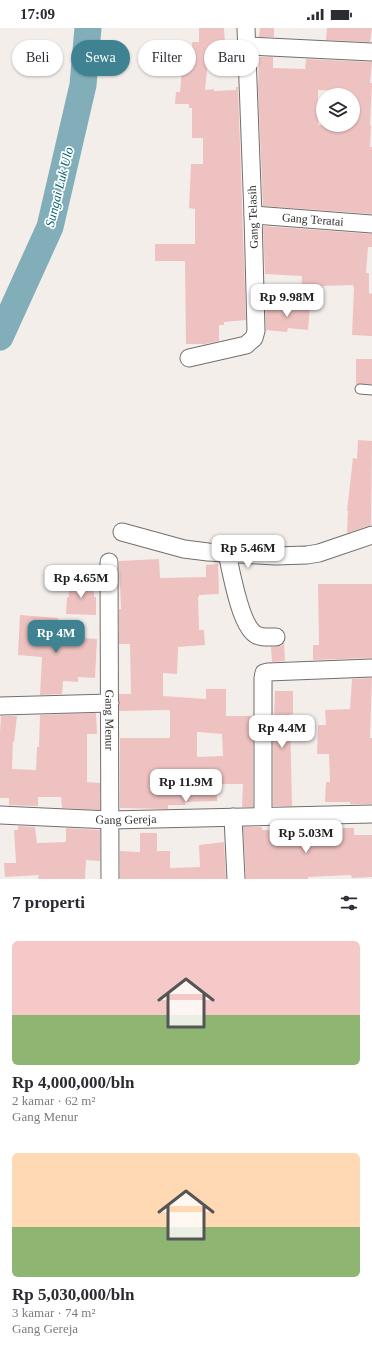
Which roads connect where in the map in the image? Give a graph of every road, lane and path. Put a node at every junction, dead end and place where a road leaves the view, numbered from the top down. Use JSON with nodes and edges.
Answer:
{"nodes":[{"id":1,"x":246,"y":28,"type":"edge"},
{"id":2,"x":247,"y":40,"type":"edge"},
{"id":3,"x":259,"y":47,"type":"edge"},
{"id":4,"x":372,"y":52,"type":"edge"},
{"id":5,"x":248,"y":76,"type":"edge"},
{"id":6,"x":254,"y":215,"type":"junction"},
{"id":7,"x":372,"y":224,"type":"edge"},
{"id":8,"x":190,"y":358,"type":"dead end"},
{"id":9,"x":360,"y":389,"type":"dead end"},
{"id":10,"x":372,"y":390,"type":"edge"},
{"id":11,"x":122,"y":532,"type":"dead end"},
{"id":12,"x":372,"y":535,"type":"edge"},
{"id":13,"x":227,"y":553,"type":"junction"},
{"id":14,"x":109,"y":562,"type":"dead end"},
{"id":15,"x":276,"y":637,"type":"dead end"},
{"id":16,"x":372,"y":668,"type":"edge"},
{"id":17,"x":110,"y":703,"type":"junction"},
{"id":18,"x":0,"y":706,"type":"edge"},
{"id":19,"x":372,"y":814,"type":"edge"},
{"id":20,"x":0,"y":815,"type":"edge"},
{"id":21,"x":263,"y":816,"type":"junction"},
{"id":22,"x":233,"y":817,"type":"junction"},
{"id":23,"x":110,"y":820,"type":"junction"},
{"id":24,"x":110,"y":879,"type":"edge"},
{"id":25,"x":236,"y":879,"type":"edge"}],
"edges":[{"from":1,"to":2,"type":"street","name":"Gang Telasih"},
{"from":3,"to":4,"type":"street"},
{"from":5,"to":6,"type":"street","name":"Gang Telasih"},
{"from":6,"to":7,"type":"street","name":"Gang Teratai"},
{"from":6,"to":8,"type":"street","name":"Gang Telasih"},
{"from":9,"to":10,"type":"lane"},
{"from":11,"to":13,"type":"street"},
{"from":12,"to":13,"type":"street"},
{"from":13,"to":15,"type":"street"},
{"from":14,"to":17,"type":"street","name":"Gang Menur"},
{"from":16,"to":21,"type":"street"},
{"from":17,"to":18,"type":"street"},
{"from":17,"to":23,"type":"street","name":"Gang Menur"},
{"from":19,"to":21,"type":"street","name":"Gang Gereja"},
{"from":20,"to":23,"type":"street","name":"Gang Gereja"},
{"from":21,"to":22,"type":"street","name":"Gang Gereja"},
{"from":22,"to":23,"type":"street","name":"Gang Gereja"},
{"from":22,"to":25,"type":"street"},
{"from":23,"to":24,"type":"street","name":"Gang Menur"}]}
